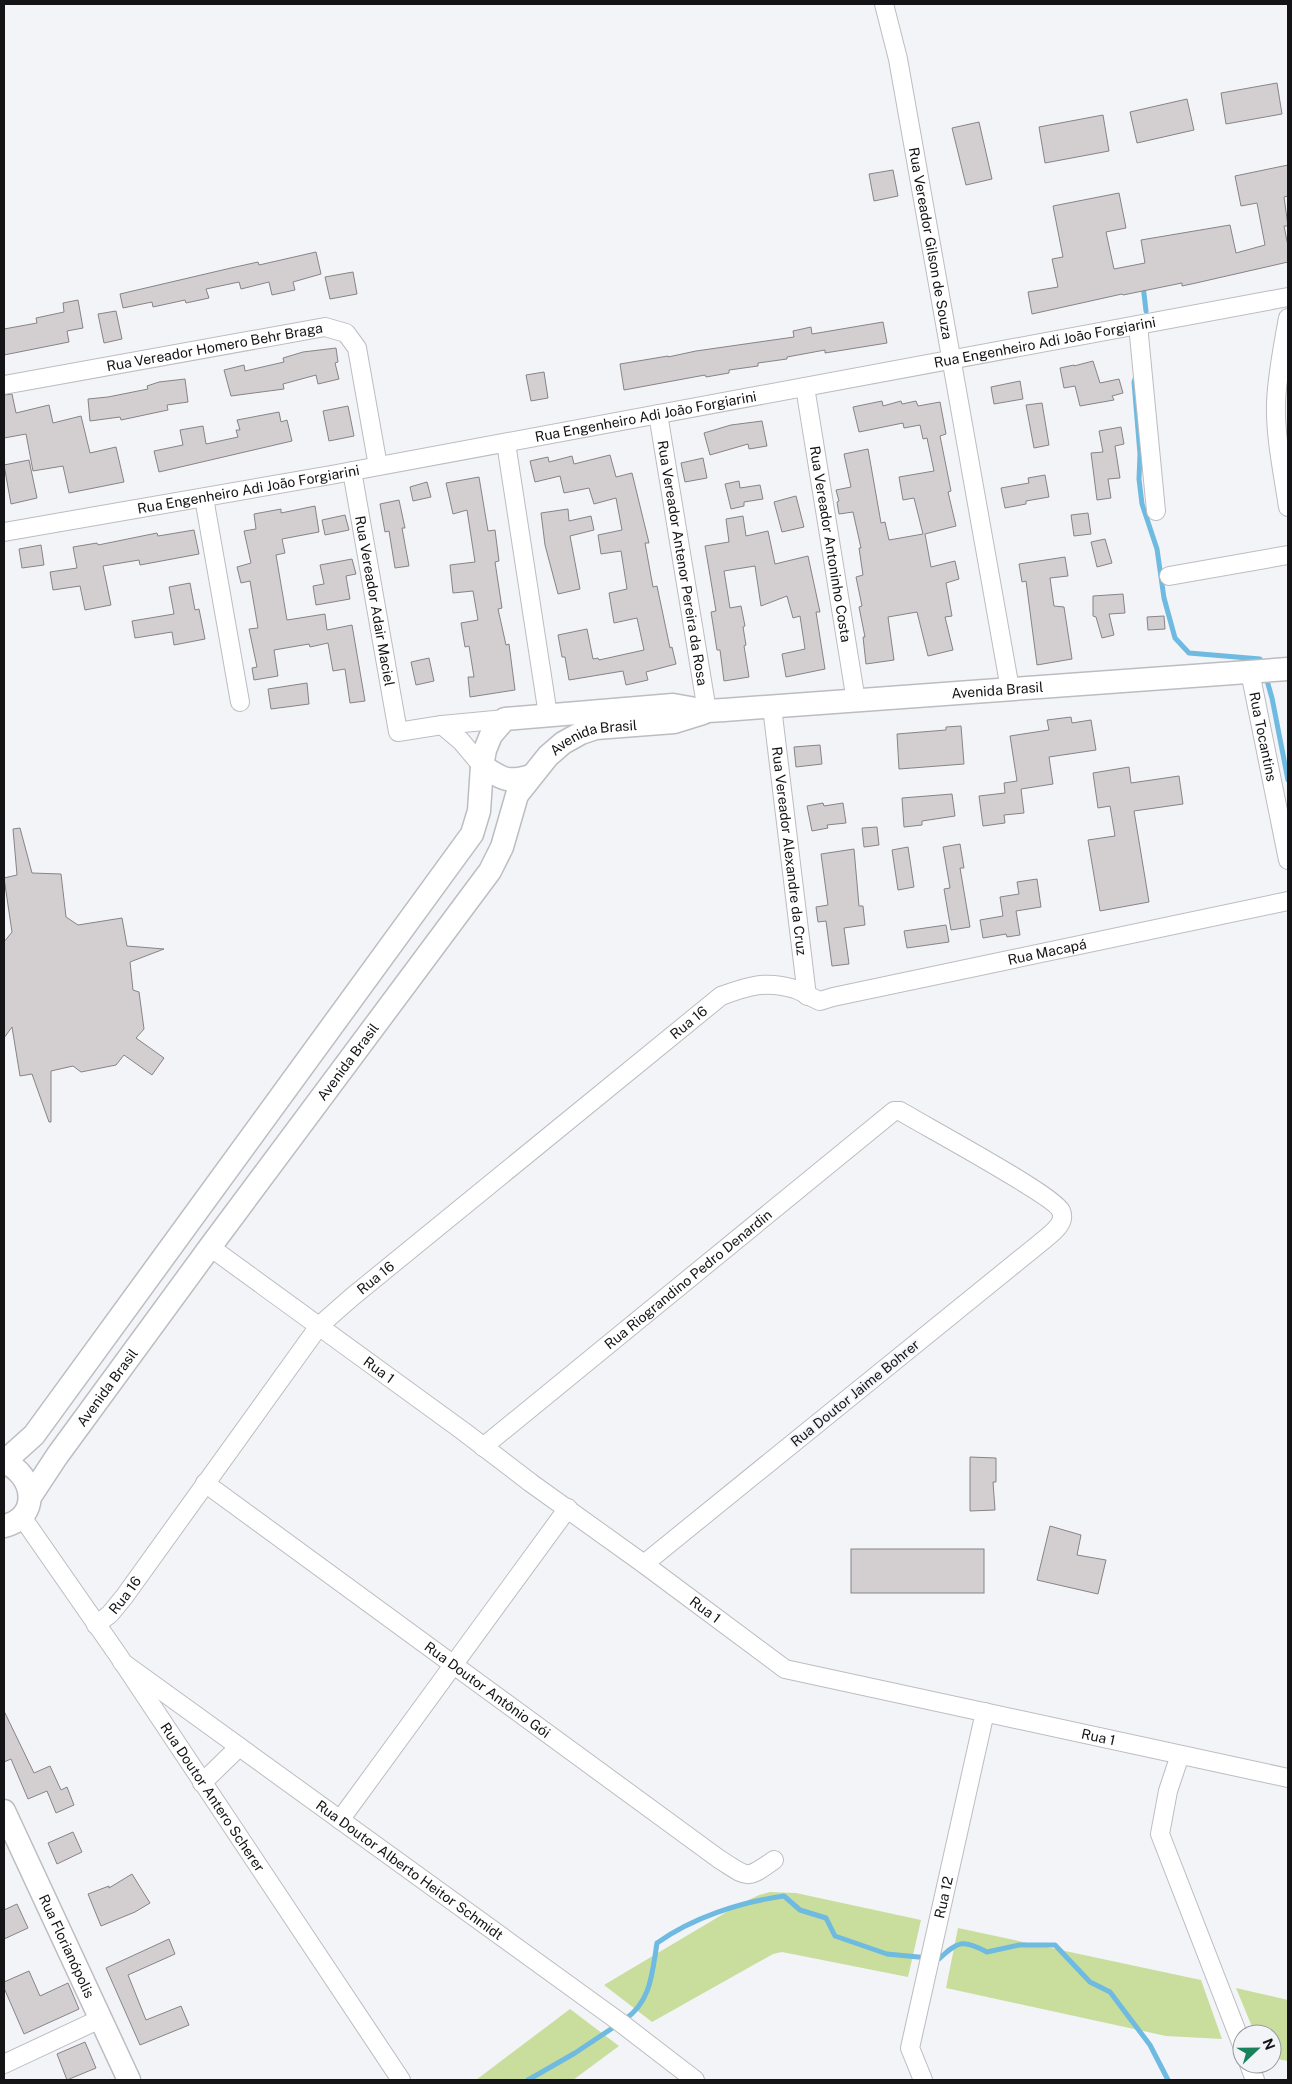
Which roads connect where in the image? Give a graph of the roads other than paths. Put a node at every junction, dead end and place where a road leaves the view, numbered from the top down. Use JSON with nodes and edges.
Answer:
{"nodes":[{"id":1,"x":884,"y":4,"type":"edge"},
{"id":2,"x":1288,"y":297,"type":"edge"},
{"id":3,"x":1288,"y":318,"type":"edge"},
{"id":4,"x":1138,"y":325,"type":"junction"},
{"id":5,"x":952,"y":361,"type":"junction"},
{"id":6,"x":4,"y":385,"type":"edge"},
{"id":7,"x":805,"y":387,"type":"junction"},
{"id":8,"x":658,"y":414,"type":"junction"},
{"id":9,"x":506,"y":443,"type":"junction"},
{"id":10,"x":378,"y":466,"type":"junction"},
{"id":11,"x":352,"y":471,"type":"junction"},
{"id":12,"x":204,"y":498,"type":"junction"},
{"id":13,"x":1288,"y":507,"type":"edge"},
{"id":14,"x":1156,"y":511,"type":"dead end"},
{"id":15,"x":4,"y":532,"type":"edge"},
{"id":16,"x":1288,"y":555,"type":"edge"},
{"id":17,"x":1169,"y":576,"type":"dead end"},
{"id":18,"x":1288,"y":669,"type":"edge"},
{"id":19,"x":1250,"y":672,"type":"junction"},
{"id":20,"x":1010,"y":689,"type":"junction"},
{"id":21,"x":856,"y":701,"type":"junction"},
{"id":22,"x":240,"y":702,"type":"dead end"},
{"id":23,"x":772,"y":707,"type":"junction"},
{"id":24,"x":706,"y":711,"type":"junction"},
{"id":25,"x":548,"y":715,"type":"junction"},
{"id":26,"x":506,"y":719,"type":"junction"},
{"id":27,"x":442,"y":724,"type":"junction"},
{"id":28,"x":398,"y":732,"type":"joint"},
{"id":29,"x":548,"y":756,"type":"junction"},
{"id":30,"x":482,"y":766,"type":"junction"},
{"id":31,"x":531,"y":776,"type":"junction"},
{"id":32,"x":1288,"y":860,"type":"edge"},
{"id":33,"x":1288,"y":901,"type":"edge"},
{"id":34,"x":721,"y":996,"type":"joint"},
{"id":35,"x":807,"y":996,"type":"junction"},
{"id":36,"x":894,"y":1111,"type":"joint"},
{"id":37,"x":247,"y":1141,"type":"junction"},
{"id":38,"x":274,"y":1161,"type":"junction"},
{"id":39,"x":210,"y":1247,"type":"junction"},
{"id":40,"x":319,"y":1326,"type":"junction"},
{"id":41,"x":483,"y":1447,"type":"junction"},
{"id":42,"x":4,"y":1462,"type":"edge"},
{"id":43,"x":206,"y":1483,"type":"junction"},
{"id":44,"x":568,"y":1508,"type":"junction"},
{"id":45,"x":19,"y":1513,"type":"edge"},
{"id":46,"x":644,"y":1564,"type":"junction"},
{"id":47,"x":96,"y":1625,"type":"junction"},
{"id":48,"x":122,"y":1662,"type":"junction"},
{"id":49,"x":453,"y":1665,"type":"junction"},
{"id":50,"x":985,"y":1712,"type":"junction"},
{"id":51,"x":239,"y":1747,"type":"junction"},
{"id":52,"x":1180,"y":1755,"type":"junction"},
{"id":53,"x":1288,"y":1778,"type":"edge"},
{"id":54,"x":202,"y":1783,"type":"junction"},
{"id":55,"x":4,"y":1811,"type":"edge"},
{"id":56,"x":340,"y":1820,"type":"junction"},
{"id":57,"x":774,"y":1860,"type":"dead end"},
{"id":58,"x":100,"y":2019,"type":"junction"},
{"id":59,"x":1234,"y":2024,"type":"edge"},
{"id":60,"x":4,"y":2064,"type":"edge"},
{"id":61,"x":129,"y":2080,"type":"edge"},
{"id":62,"x":401,"y":2080,"type":"edge"},
{"id":63,"x":696,"y":2080,"type":"edge"},
{"id":64,"x":923,"y":2080,"type":"edge"}],
"edges":[{"from":1,"to":5,"type":"street","name":"Rua Vereador Gilson de Souza"},
{"from":2,"to":4,"type":"street","name":"Rua Engenheiro Adi João Forgiarini"},
{"from":3,"to":13,"type":"street"},
{"from":4,"to":5,"type":"street","name":"Rua Engenheiro Adi João Forgiarini"},
{"from":4,"to":14,"type":"street"},
{"from":5,"to":7,"type":"street","name":"Rua Engenheiro Adi João Forgiarini"},
{"from":5,"to":20,"type":"street","name":"Rua Vereador Gilson de Souza"},
{"from":6,"to":10,"type":"street","name":"Rua Vereador Homero Behr Braga"},
{"from":7,"to":8,"type":"street","name":"Rua Engenheiro Adi João Forgiarini"},
{"from":7,"to":21,"type":"street","name":"Rua Vereador Antoninho Costa"},
{"from":8,"to":9,"type":"street","name":"Rua Engenheiro Adi João Forgiarini"},
{"from":8,"to":24,"type":"street","name":"Rua Vereador Antenor Pereira da Rosa"},
{"from":9,"to":10,"type":"street","name":"Rua Engenheiro Adi João Forgiarini"},
{"from":9,"to":25,"type":"street"},
{"from":10,"to":11,"type":"street","name":"Rua Engenheiro Adi João Forgiarini"},
{"from":11,"to":12,"type":"street","name":"Rua Engenheiro Adi João Forgiarini"},
{"from":11,"to":28,"type":"street","name":"Rua Vereador Adair Maciel"},
{"from":12,"to":15,"type":"street","name":"Rua Engenheiro Adi João Forgiarini"},
{"from":12,"to":22,"type":"street"},
{"from":16,"to":17,"type":"street"},
{"from":18,"to":19,"type":"street","name":"Avenida Brasil"},
{"from":19,"to":20,"type":"street","name":"Avenida Brasil"},
{"from":19,"to":32,"type":"street","name":"Rua Tocantins"},
{"from":20,"to":21,"type":"street","name":"Avenida Brasil"},
{"from":21,"to":23,"type":"street","name":"Avenida Brasil"},
{"from":23,"to":24,"type":"street","name":"Avenida Brasil"},
{"from":23,"to":35,"type":"street","name":"Rua Vereador Alexandre da Cruz"},
{"from":24,"to":25,"type":"street","name":"Avenida Brasil"},
{"from":24,"to":29,"type":"street","name":"Avenida Brasil"},
{"from":25,"to":26,"type":"street","name":"Avenida Brasil"},
{"from":25,"to":29,"type":"street"},
{"from":26,"to":27,"type":"street","name":"Avenida Brasil"},
{"from":26,"to":30,"type":"street"},
{"from":27,"to":28,"type":"street","name":"Avenida Brasil"},
{"from":27,"to":30,"type":"street"},
{"from":29,"to":31,"type":"street","name":"Avenida Brasil"},
{"from":30,"to":31,"type":"street"},
{"from":30,"to":37,"type":"street"},
{"from":31,"to":38,"type":"street","name":"Avenida Brasil"},
{"from":33,"to":35,"type":"street","name":"Rua Macapá"},
{"from":34,"to":35,"type":"street","name":"Rua Macapá"},
{"from":34,"to":40,"type":"street","name":"Rua 16"},
{"from":36,"to":41,"type":"street","name":"Rua Riograndino Pedro Denardin"},
{"from":36,"to":46,"type":"street","name":"Rua Doutor Jaime Bohrer"},
{"from":37,"to":38,"type":"street"},
{"from":37,"to":42,"type":"street"},
{"from":38,"to":39,"type":"street","name":"Avenida Brasil"},
{"from":39,"to":40,"type":"street","name":"Rua 1"},
{"from":39,"to":45,"type":"street","name":"Avenida Brasil"},
{"from":40,"to":41,"type":"street","name":"Rua 1"},
{"from":40,"to":43,"type":"street","name":"Rua 16"},
{"from":41,"to":44,"type":"street","name":"Rua 1"},
{"from":42,"to":45,"type":"street"},
{"from":43,"to":47,"type":"street","name":"Rua 16"},
{"from":43,"to":49,"type":"street","name":"Rua Doutor Antônio Gói"},
{"from":44,"to":46,"type":"street","name":"Rua 1"},
{"from":44,"to":49,"type":"street"},
{"from":45,"to":47,"type":"street","name":"Rua Doutor Antero Scherer"},
{"from":46,"to":50,"type":"street","name":"Rua 1"},
{"from":47,"to":48,"type":"street","name":"Rua Doutor Antero Scherer"},
{"from":48,"to":51,"type":"street","name":"Rua Doutor Alberto Heitor Schmidt"},
{"from":48,"to":54,"type":"street","name":"Rua Doutor Antero Scherer"},
{"from":49,"to":56,"type":"street"},
{"from":49,"to":57,"type":"street","name":"Rua Doutor Antônio Gói"},
{"from":50,"to":52,"type":"street","name":"Rua 1"},
{"from":50,"to":64,"type":"street","name":"Rua 12"},
{"from":51,"to":54,"type":"street"},
{"from":51,"to":56,"type":"street","name":"Rua Doutor Alberto Heitor Schmidt"},
{"from":52,"to":53,"type":"street","name":"Rua 1"},
{"from":52,"to":59,"type":"street"},
{"from":54,"to":62,"type":"street","name":"Rua Doutor Antero Scherer"},
{"from":55,"to":58,"type":"street","name":"Rua Florianópolis"},
{"from":56,"to":63,"type":"street","name":"Rua Doutor Alberto Heitor Schmidt"},
{"from":58,"to":60,"type":"street"},
{"from":58,"to":61,"type":"street","name":"Rua Florianópolis"}]}
